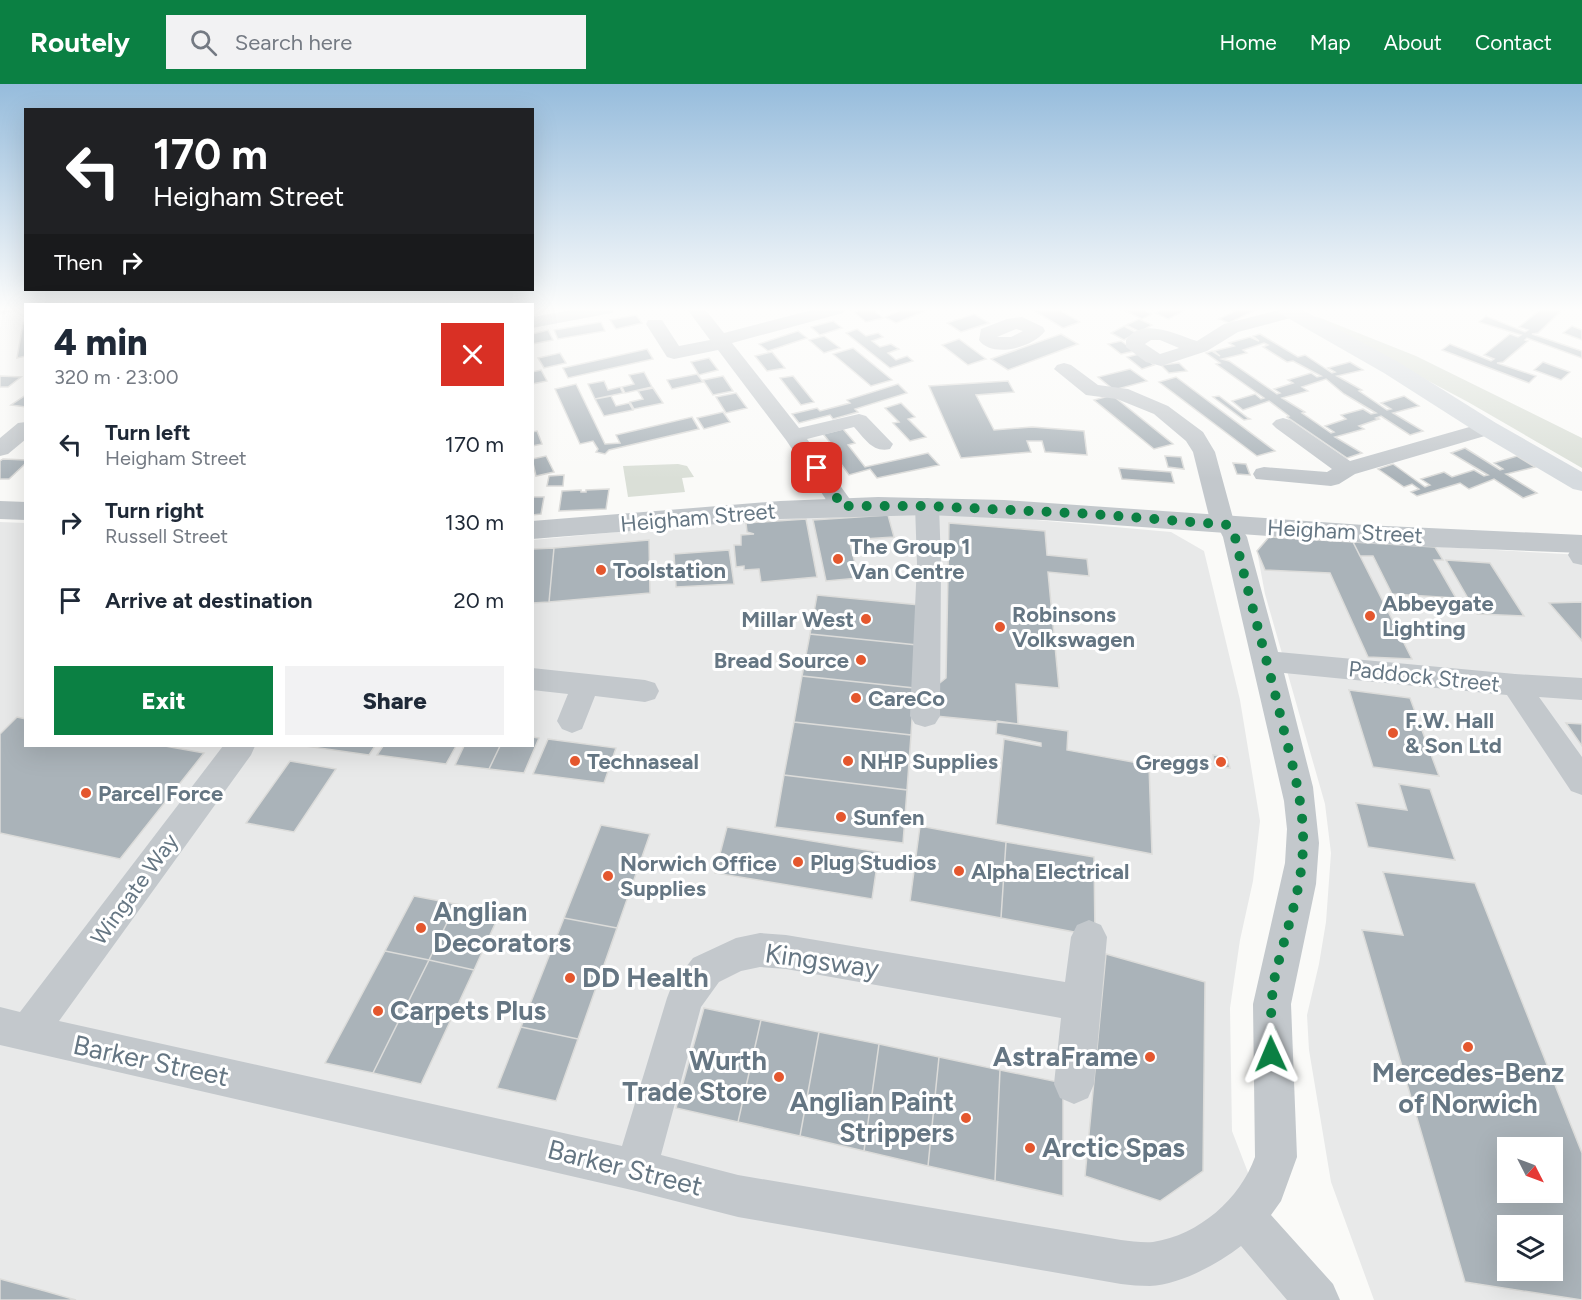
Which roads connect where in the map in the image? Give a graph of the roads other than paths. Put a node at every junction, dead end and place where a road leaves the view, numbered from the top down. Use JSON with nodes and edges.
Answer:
{"nodes":[{"id":1,"x":740,"y":366,"type":"edge"},
{"id":2,"x":1386,"y":366,"type":"edge"},
{"id":3,"x":1064,"y":369,"type":"dead end"},
{"id":4,"x":0,"y":424,"type":"edge"},
{"id":5,"x":1283,"y":424,"type":"dead end"},
{"id":6,"x":24,"y":427,"type":"edge"},
{"id":7,"x":1487,"y":428,"type":"junction"},
{"id":8,"x":24,"y":429,"type":"edge"},
{"id":9,"x":794,"y":435,"type":"junction"},
{"id":10,"x":882,"y":444,"type":"dead end"},
{"id":11,"x":0,"y":449,"type":"edge"},
{"id":12,"x":1546,"y":462,"type":"junction"},
{"id":13,"x":1347,"y":469,"type":"junction"},
{"id":14,"x":1264,"y":474,"type":"dead end"},
{"id":15,"x":1582,"y":483,"type":"edge"},
{"id":16,"x":1582,"y":499,"type":"edge"},
{"id":17,"x":839,"y":506,"type":"junction"},
{"id":18,"x":927,"y":506,"type":"junction"},
{"id":19,"x":0,"y":510,"type":"edge"},
{"id":20,"x":24,"y":511,"type":"edge"},
{"id":21,"x":1226,"y":524,"type":"junction"},
{"id":22,"x":534,"y":530,"type":"edge"},
{"id":23,"x":1581,"y":552,"type":"edge"},
{"id":24,"x":1266,"y":661,"type":"junction"},
{"id":25,"x":534,"y":679,"type":"edge"},
{"id":26,"x":585,"y":685,"type":"junction"},
{"id":27,"x":1515,"y":685,"type":"junction"},
{"id":28,"x":1582,"y":688,"type":"edge"},
{"id":29,"x":645,"y":691,"type":"dead end"},
{"id":30,"x":925,"y":716,"type":"dead end"},
{"id":31,"x":572,"y":721,"type":"dead end"},
{"id":32,"x":239,"y":747,"type":"edge"},
{"id":33,"x":1582,"y":782,"type":"edge"},
{"id":34,"x":1089,"y":938,"type":"dead end"},
{"id":35,"x":1081,"y":1004,"type":"junction"},
{"id":36,"x":14,"y":1029,"type":"edge"},
{"id":37,"x":1074,"y":1084,"type":"dead end"},
{"id":38,"x":636,"y":1170,"type":"junction"},
{"id":39,"x":1244,"y":1217,"type":"junction"},
{"id":40,"x":1317,"y":1300,"type":"edge"}],
"edges":[{"from":1,"to":9,"type":"street"},
{"from":2,"to":7,"type":"main road"},
{"from":3,"to":21,"type":"street","name":"Barker Street"},
{"from":4,"to":6,"type":"street"},
{"from":5,"to":13,"type":"street"},
{"from":7,"to":12,"type":"main road"},
{"from":7,"to":13,"type":"street"},
{"from":8,"to":11,"type":"street"},
{"from":9,"to":10,"type":"street"},
{"from":9,"to":17,"type":"street"},
{"from":12,"to":15,"type":"main road"},
{"from":12,"to":16,"type":"main road"},
{"from":13,"to":14,"type":"street"},
{"from":17,"to":18,"type":"street","name":"Heigham Street"},
{"from":17,"to":22,"type":"street","name":"Heigham Street"},
{"from":18,"to":21,"type":"street","name":"Heigham Street"},
{"from":18,"to":30,"type":"street"},
{"from":19,"to":20,"type":"street"},
{"from":21,"to":23,"type":"street","name":"Heigham Street"},
{"from":21,"to":24,"type":"street","name":"Barker Street"},
{"from":24,"to":27,"type":"street","name":"Paddock Street"},
{"from":24,"to":39,"type":"street","name":"Barker Street"},
{"from":25,"to":26,"type":"street"},
{"from":26,"to":29,"type":"street"},
{"from":26,"to":31,"type":"street"},
{"from":27,"to":28,"type":"street","name":"Paddock Street"},
{"from":27,"to":33,"type":"street"},
{"from":32,"to":36,"type":"street","name":"Wingate Way"},
{"from":34,"to":35,"type":"street"},
{"from":35,"to":37,"type":"street"},
{"from":35,"to":38,"type":"street","name":"Kingsway"},
{"from":36,"to":38,"type":"street","name":"Barker Street"},
{"from":38,"to":39,"type":"street","name":"Barker Street"},
{"from":39,"to":40,"type":"street"}]}
